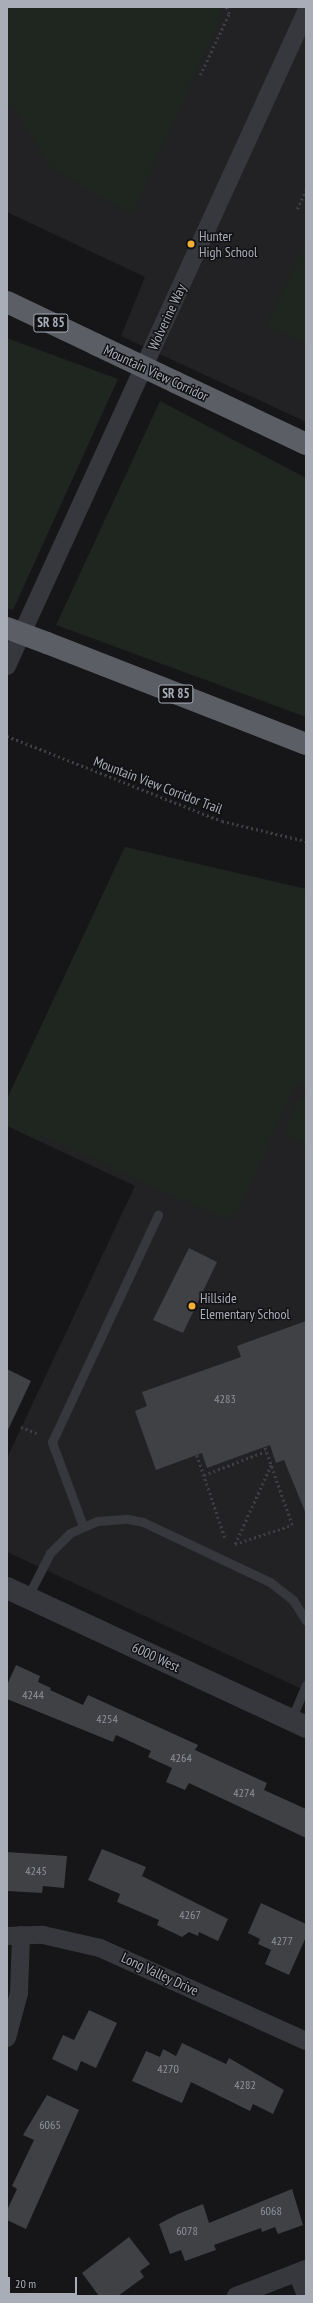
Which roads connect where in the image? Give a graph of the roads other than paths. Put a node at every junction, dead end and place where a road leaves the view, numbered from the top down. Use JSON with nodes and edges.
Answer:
{"nodes":[{"id":1,"x":306,"y":12,"type":"edge"},
{"id":2,"x":7,"y":302,"type":"edge"},
{"id":3,"x":306,"y":444,"type":"edge"},
{"id":4,"x":7,"y":628,"type":"edge"},
{"id":5,"x":7,"y":666,"type":"edge"},
{"id":6,"x":306,"y":744,"type":"edge"},
{"id":7,"x":158,"y":1215,"type":"dead end"},
{"id":8,"x":83,"y":1526,"type":"junction"},
{"id":9,"x":7,"y":1588,"type":"edge"},
{"id":10,"x":27,"y":1598,"type":"junction"},
{"id":11,"x":306,"y":1621,"type":"edge"},
{"id":12,"x":306,"y":1685,"type":"edge"},
{"id":13,"x":299,"y":1723,"type":"edge"},
{"id":14,"x":14,"y":1936,"type":"edge"},
{"id":15,"x":7,"y":2038,"type":"edge"},
{"id":16,"x":306,"y":2041,"type":"edge"},
{"id":17,"x":301,"y":2271,"type":"edge"},
{"id":18,"x":306,"y":2295,"type":"edge"},
{"id":19,"x":236,"y":2296,"type":"edge"}],
"edges":[{"from":1,"to":5,"type":"street","name":"Wolverine Way"},
{"from":2,"to":3,"type":"highway","name":"Mountain View Corridor","number":"SR 85","bridge":true},
{"from":4,"to":6,"type":"highway","number":"SR 85","bridge":true},
{"from":7,"to":8,"type":"lane"},
{"from":8,"to":10,"type":"lane"},
{"from":8,"to":11,"type":"lane"},
{"from":9,"to":10,"type":"street","name":"6000 West"},
{"from":10,"to":13,"type":"street","name":"6000 West"},
{"from":12,"to":13,"type":"lane"},
{"from":14,"to":15,"type":"street"},
{"from":14,"to":16,"type":"street","name":"Long Valley Drive"},
{"from":17,"to":18,"type":"street"},
{"from":17,"to":19,"type":"street"}]}
